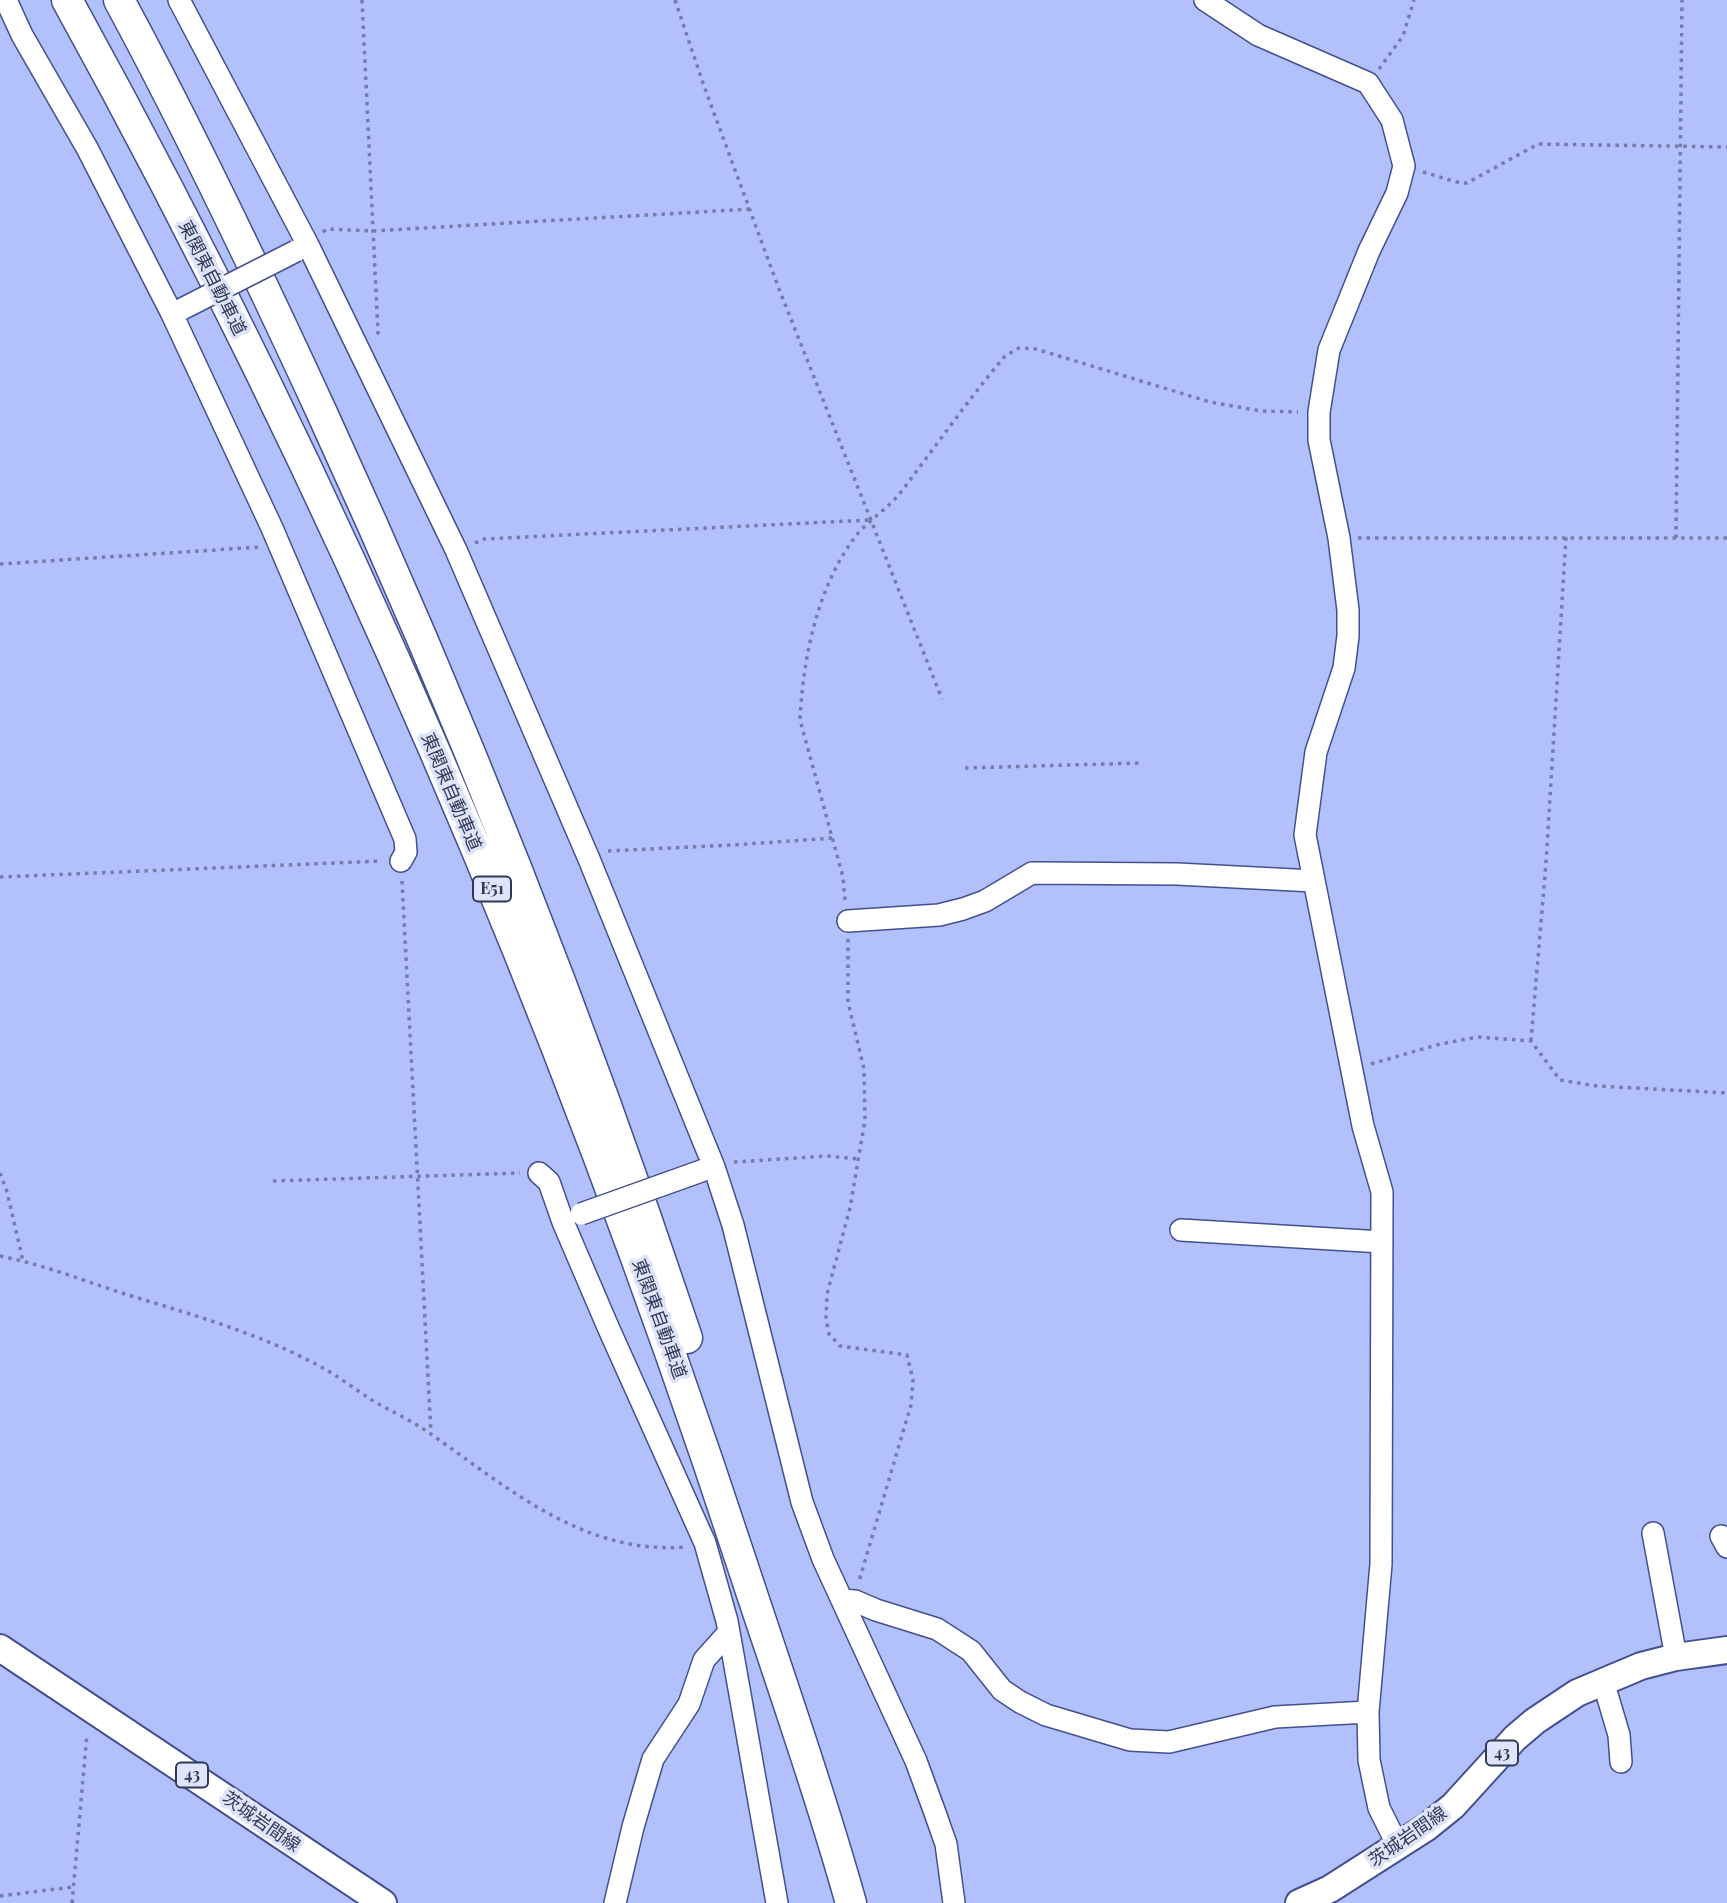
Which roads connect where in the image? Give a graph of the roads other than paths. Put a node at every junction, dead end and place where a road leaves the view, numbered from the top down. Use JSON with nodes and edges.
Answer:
{"nodes":[{"id":1,"x":6,"y":0,"type":"edge"},
{"id":2,"x":67,"y":0,"type":"edge"},
{"id":3,"x":119,"y":0,"type":"edge"},
{"id":4,"x":178,"y":0,"type":"edge"},
{"id":5,"x":1205,"y":0,"type":"edge"},
{"id":6,"x":302,"y":248,"type":"junction"},
{"id":7,"x":177,"y":312,"type":"junction"},
{"id":8,"x":401,"y":861,"type":"road end"},
{"id":9,"x":1314,"y":881,"type":"junction"},
{"id":10,"x":848,"y":921,"type":"road end"},
{"id":11,"x":709,"y":1168,"type":"junction"},
{"id":12,"x":539,"y":1173,"type":"road end"},
{"id":13,"x":572,"y":1218,"type":"junction"},
{"id":14,"x":1181,"y":1230,"type":"dead end"},
{"id":15,"x":1382,"y":1242,"type":"junction"},
{"id":16,"x":1653,"y":1533,"type":"dead end"},
{"id":17,"x":849,"y":1601,"type":"junction"},
{"id":18,"x":729,"y":1632,"type":"junction"},
{"id":19,"x":0,"y":1648,"type":"edge"},
{"id":20,"x":1727,"y":1650,"type":"edge"},
{"id":21,"x":1675,"y":1657,"type":"junction"},
{"id":22,"x":1603,"y":1681,"type":"junction"},
{"id":23,"x":1368,"y":1712,"type":"junction"},
{"id":24,"x":1620,"y":1762,"type":"dead end"},
{"id":25,"x":824,"y":1816,"type":"junction"},
{"id":26,"x":1398,"y":1846,"type":"junction"},
{"id":27,"x":849,"y":1897,"type":"edge"},
{"id":28,"x":383,"y":1903,"type":"edge"},
{"id":29,"x":615,"y":1903,"type":"edge"},
{"id":30,"x":777,"y":1903,"type":"edge"},
{"id":31,"x":954,"y":1903,"type":"edge"},
{"id":32,"x":1299,"y":1903,"type":"edge"}],
"edges":[{"from":1,"to":7,"type":"street"},
{"from":2,"to":25,"type":"highway","name":"東関東自動車道","number":"E51"},
{"from":3,"to":25,"type":"highway","name":"東関東自動車道","number":"E51"},
{"from":4,"to":6,"type":"street"},
{"from":5,"to":9,"type":"street"},
{"from":6,"to":7,"type":"street","bridge":true},
{"from":6,"to":11,"type":"street"},
{"from":7,"to":8,"type":"street"},
{"from":9,"to":10,"type":"street"},
{"from":9,"to":15,"type":"street"},
{"from":11,"to":13,"type":"street","bridge":true},
{"from":11,"to":17,"type":"street"},
{"from":12,"to":13,"type":"street"},
{"from":13,"to":18,"type":"street"},
{"from":14,"to":15,"type":"street"},
{"from":15,"to":23,"type":"street"},
{"from":16,"to":21,"type":"street"},
{"from":17,"to":23,"type":"street"},
{"from":17,"to":31,"type":"street"},
{"from":18,"to":29,"type":"street"},
{"from":18,"to":30,"type":"street"},
{"from":19,"to":28,"type":"main road","name":"茨城岩間線","number":"43"},
{"from":20,"to":21,"type":"main road","name":"茨城岩間線","number":"43"},
{"from":21,"to":22,"type":"main road","name":"茨城岩間線","number":"43"},
{"from":22,"to":24,"type":"street"},
{"from":22,"to":26,"type":"main road","name":"茨城岩間線","number":"43"},
{"from":23,"to":26,"type":"street"},
{"from":25,"to":27,"type":"highway","name":"東関東自動車道","number":"E51"},
{"from":26,"to":32,"type":"main road","name":"茨城岩間線","number":"43"}]}
